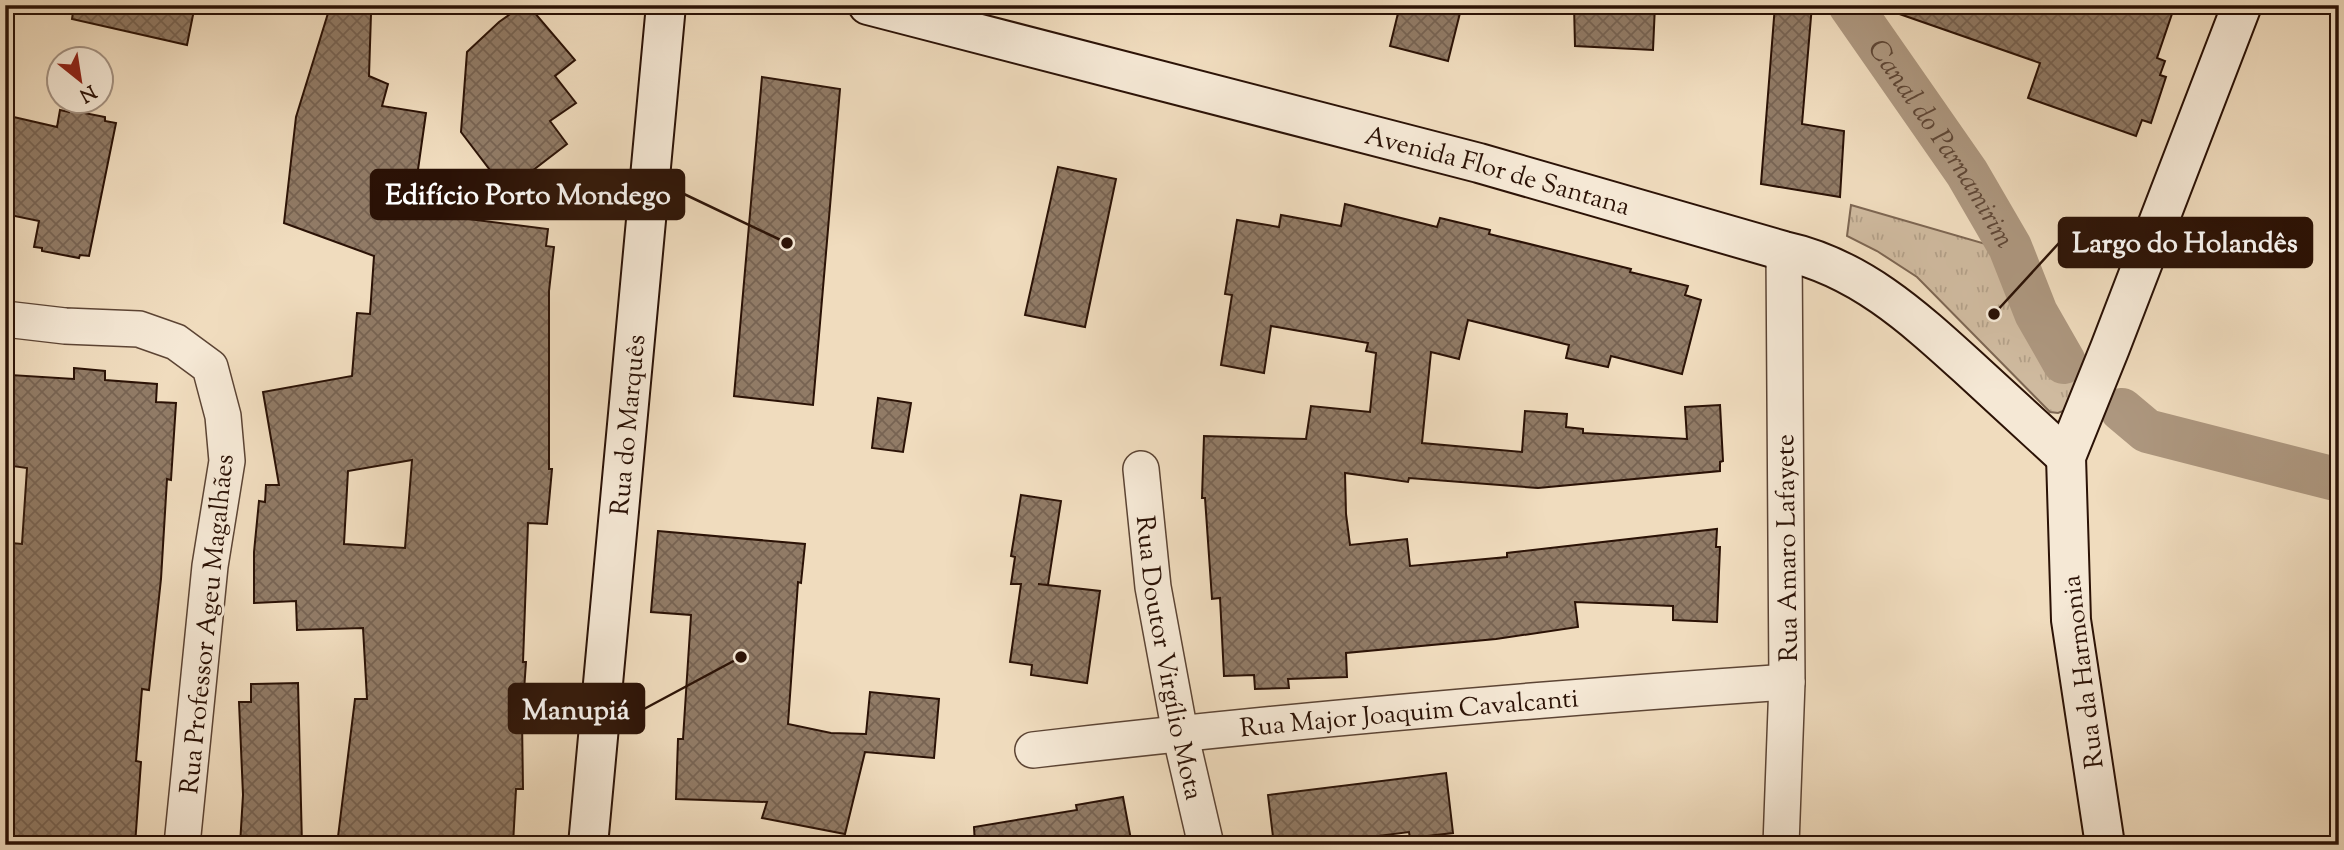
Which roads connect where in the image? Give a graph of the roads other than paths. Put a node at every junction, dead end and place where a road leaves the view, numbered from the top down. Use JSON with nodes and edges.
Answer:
{"nodes":[{"id":1,"x":666,"y":5,"type":"edge"},
{"id":2,"x":868,"y":5,"type":"edge"},
{"id":3,"x":2242,"y":5,"type":"edge"},
{"id":4,"x":1784,"y":251,"type":"junction"},
{"id":5,"x":5,"y":319,"type":"edge"},
{"id":6,"x":2066,"y":457,"type":"junction"},
{"id":7,"x":1141,"y":469,"type":"dead end"},
{"id":8,"x":1787,"y":682,"type":"junction"},
{"id":9,"x":1180,"y":733,"type":"junction"},
{"id":10,"x":1033,"y":750,"type":"dead end"},
{"id":11,"x":182,"y":845,"type":"edge"},
{"id":12,"x":588,"y":845,"type":"edge"},
{"id":13,"x":1206,"y":845,"type":"edge"},
{"id":14,"x":1781,"y":845,"type":"edge"},
{"id":15,"x":2105,"y":845,"type":"edge"}],
"edges":[{"from":1,"to":12,"type":"main road","name":"Rua do Marquês"},
{"from":2,"to":4,"type":"main road","name":"Avenida Flor de Santana"},
{"from":3,"to":6,"type":"main road"},
{"from":4,"to":6,"type":"main road","name":"Avenida Flor de Santana"},
{"from":4,"to":8,"type":"street","name":"Rua Amaro Lafayete"},
{"from":5,"to":11,"type":"street","name":"Rua Professor Ageu Magalhães"},
{"from":6,"to":15,"type":"main road","name":"Rua da Harmonia"},
{"from":7,"to":9,"type":"street","name":"Rua Doutor Virgílio Mota"},
{"from":8,"to":9,"type":"street","name":"Rua Major Joaquim Cavalcanti"},
{"from":8,"to":14,"type":"street","name":"Rua Amaro Lafayete"},
{"from":9,"to":10,"type":"street","name":"Rua Major Joaquim Cavalcanti"},
{"from":9,"to":13,"type":"street","name":"Rua Doutor Virgílio Mota"}]}
